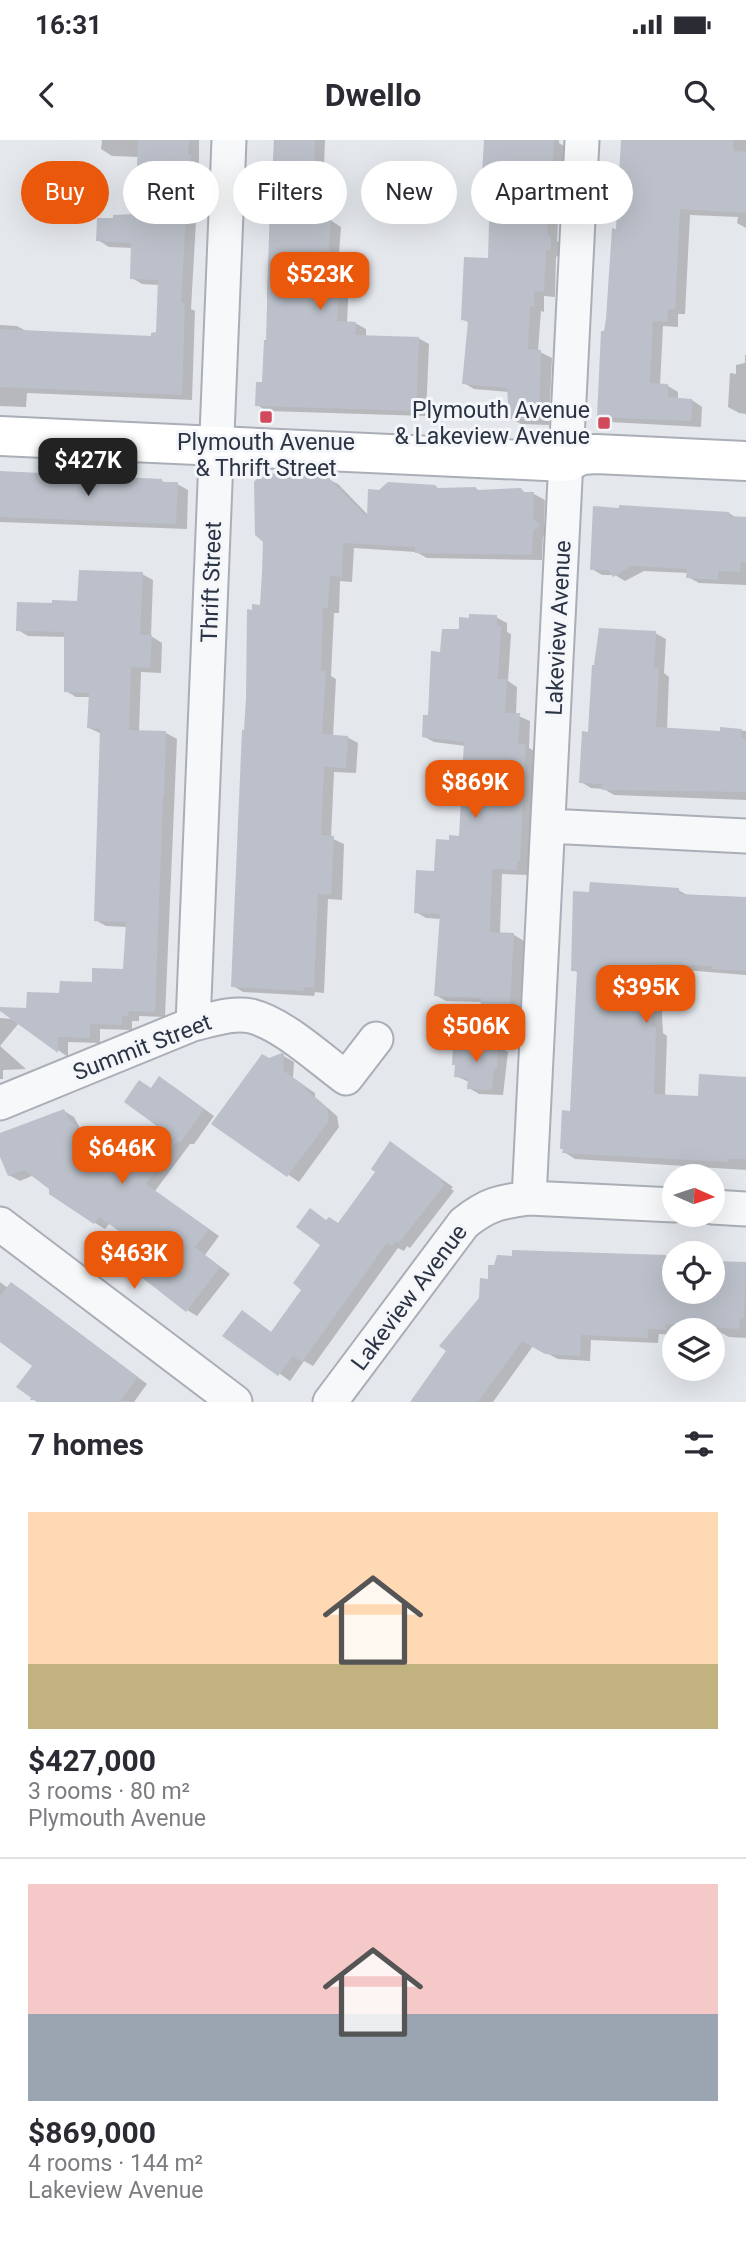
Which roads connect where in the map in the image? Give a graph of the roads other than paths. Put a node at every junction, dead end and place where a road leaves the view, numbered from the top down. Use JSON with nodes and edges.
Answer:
{"nodes":[{"id":1,"x":229,"y":140,"type":"edge"},
{"id":2,"x":582,"y":140,"type":"edge"},
{"id":3,"x":0,"y":436,"type":"edge"},
{"id":4,"x":217,"y":446,"type":"junction"},
{"id":5,"x":746,"y":461,"type":"edge"},
{"id":6,"x":566,"y":462,"type":"junction"},
{"id":7,"x":548,"y":826,"type":"junction"},
{"id":8,"x":746,"y":836,"type":"edge"},
{"id":9,"x":193,"y":1024,"type":"junction"},
{"id":10,"x":376,"y":1039,"type":"dead end"},
{"id":11,"x":0,"y":1103,"type":"edge"},
{"id":12,"x":529,"y":1198,"type":"junction"},
{"id":13,"x":662,"y":1205,"type":"edge"},
{"id":14,"x":725,"y":1208,"type":"edge"},
{"id":15,"x":746,"y":1209,"type":"edge"},
{"id":16,"x":0,"y":1224,"type":"edge"},
{"id":17,"x":235,"y":1402,"type":"edge"},
{"id":18,"x":330,"y":1402,"type":"edge"}],
"edges":[{"from":1,"to":4,"type":"street","name":"Thrift Street"},
{"from":2,"to":6,"type":"street","name":"Lakeview Avenue"},
{"from":3,"to":4,"type":"street"},
{"from":4,"to":6,"type":"street"},
{"from":4,"to":9,"type":"street","name":"Thrift Street"},
{"from":5,"to":6,"type":"street"},
{"from":6,"to":7,"type":"street","name":"Lakeview Avenue"},
{"from":7,"to":8,"type":"street"},
{"from":7,"to":12,"type":"street","name":"Lakeview Avenue"},
{"from":9,"to":10,"type":"street","name":"Summit Street"},
{"from":9,"to":11,"type":"street","name":"Summit Street"},
{"from":12,"to":13,"type":"street"},
{"from":12,"to":18,"type":"street","name":"Lakeview Avenue"},
{"from":14,"to":15,"type":"street"},
{"from":16,"to":17,"type":"street"}]}
